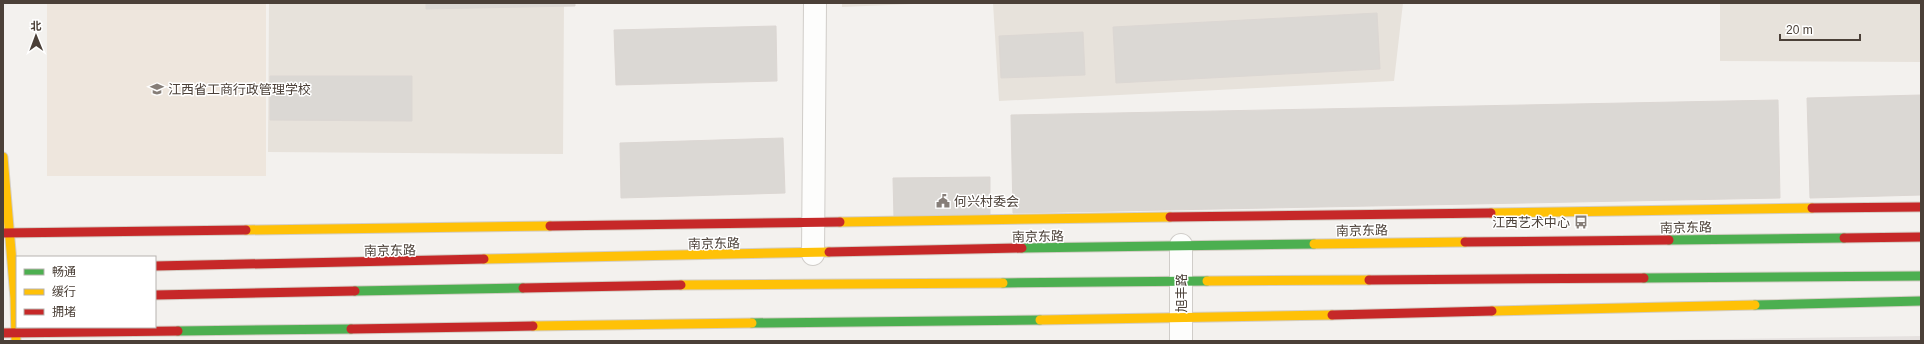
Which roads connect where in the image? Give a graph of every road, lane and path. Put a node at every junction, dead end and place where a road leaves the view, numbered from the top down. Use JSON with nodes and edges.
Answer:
{"nodes":[{"id":1,"x":815,"y":3,"type":"edge"},
{"id":2,"x":3,"y":158,"type":"edge"},
{"id":3,"x":1921,"y":207,"type":"edge"},
{"id":4,"x":813,"y":222,"type":"junction"},
{"id":5,"x":6,"y":233,"type":"edge"},
{"id":6,"x":1921,"y":237,"type":"edge"},
{"id":7,"x":1181,"y":245,"type":"junction"},
{"id":8,"x":812,"y":254,"type":"junction"},
{"id":9,"x":156,"y":266,"type":"edge"},
{"id":10,"x":11,"y":268,"type":"edge"},
{"id":11,"x":1921,"y":276,"type":"edge"},
{"id":12,"x":1181,"y":282,"type":"junction"},
{"id":13,"x":156,"y":295,"type":"edge"},
{"id":14,"x":3,"y":298,"type":"edge"},
{"id":15,"x":16,"y":298,"type":"edge"},
{"id":16,"x":1921,"y":301,"type":"edge"},
{"id":17,"x":1180,"y":318,"type":"junction"},
{"id":18,"x":3,"y":333,"type":"edge"},
{"id":19,"x":16,"y":337,"type":"edge"},
{"id":20,"x":1180,"y":341,"type":"edge"}],
"edges":[{"from":1,"to":4,"type":"street"},
{"from":2,"to":5,"type":"street"},
{"from":3,"to":4,"type":"street"},
{"from":4,"to":5,"type":"street"},
{"from":4,"to":8,"type":"street"},
{"from":5,"to":10,"type":"street"},
{"from":6,"to":7,"type":"street","name":"南京东路"},
{"from":7,"to":8,"type":"street","name":"南京东路"},
{"from":7,"to":12,"type":"street","name":"旭丰路"},
{"from":8,"to":9,"type":"street","name":"南京东路"},
{"from":10,"to":15,"type":"street"},
{"from":11,"to":12,"type":"street"},
{"from":12,"to":13,"type":"street"},
{"from":12,"to":17,"type":"street","name":"旭丰路"},
{"from":14,"to":15,"type":"street"},
{"from":15,"to":19,"type":"street"},
{"from":16,"to":17,"type":"street"},
{"from":17,"to":19,"type":"street"},
{"from":17,"to":20,"type":"street","name":"旭丰路"},
{"from":18,"to":19,"type":"street"}]}
